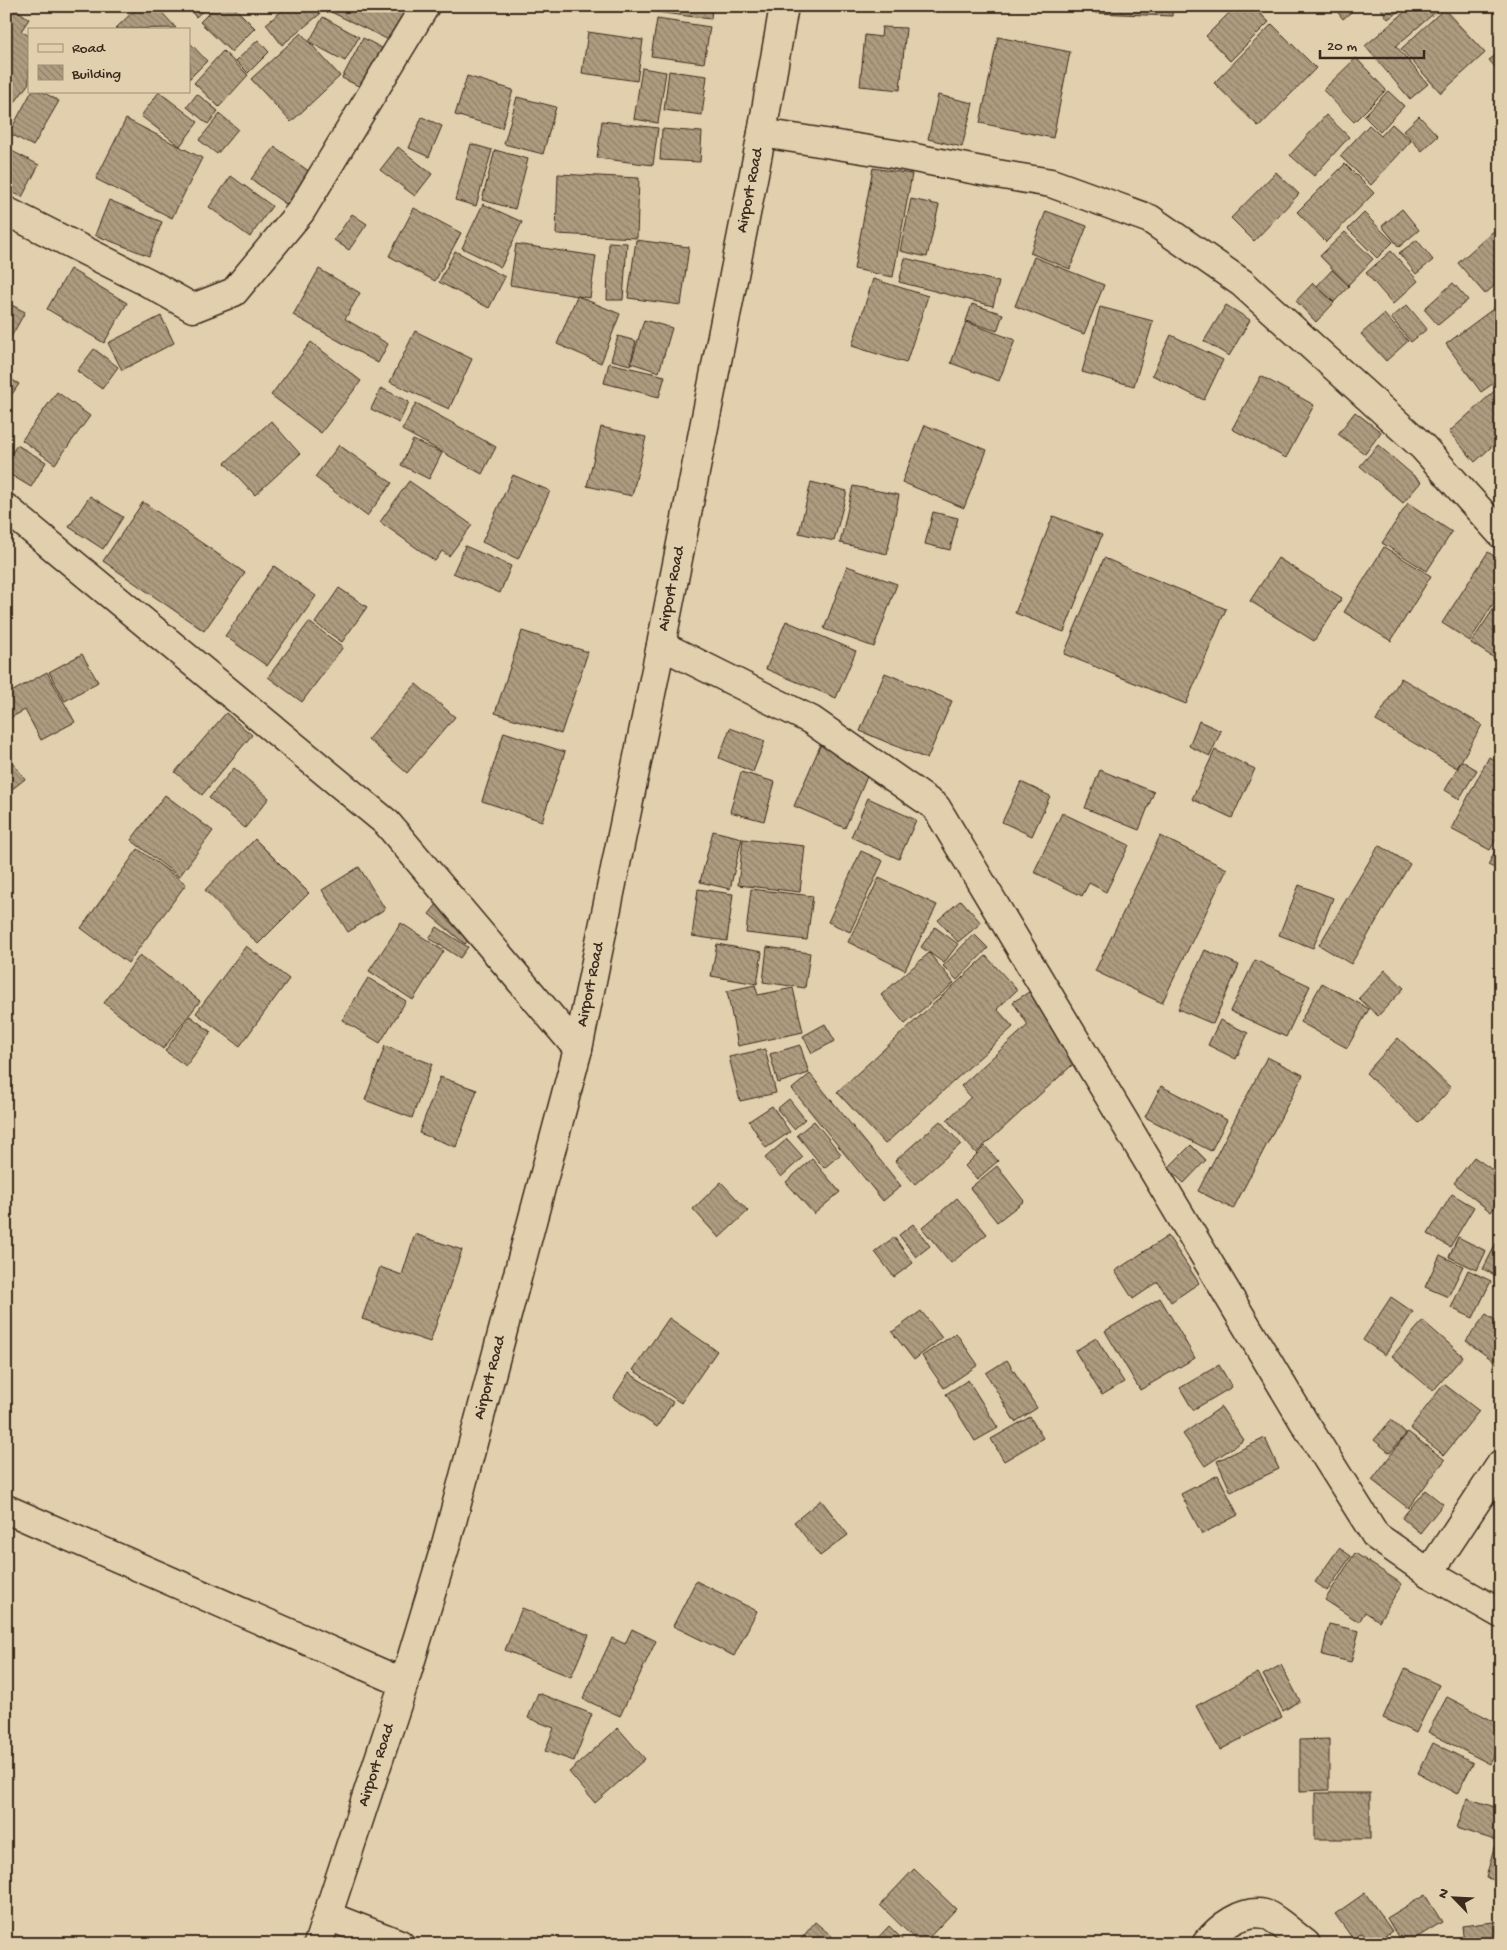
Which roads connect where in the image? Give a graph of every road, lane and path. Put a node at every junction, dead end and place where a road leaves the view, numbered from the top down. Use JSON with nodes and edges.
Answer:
{"nodes":[{"id":1,"x":425,"y":6,"type":"edge"},
{"id":2,"x":784,"y":6,"type":"edge"},
{"id":3,"x":762,"y":133,"type":"junction"},
{"id":4,"x":6,"y":212,"type":"edge"},
{"id":5,"x":6,"y":508,"type":"edge"},
{"id":6,"x":1501,"y":534,"type":"edge"},
{"id":7,"x":661,"y":645,"type":"junction"},
{"id":8,"x":578,"y":1049,"type":"junction"},
{"id":9,"x":1501,"y":1464,"type":"edge"},
{"id":10,"x":6,"y":1510,"type":"edge"},
{"id":11,"x":1428,"y":1573,"type":"junction"},
{"id":12,"x":1501,"y":1614,"type":"edge"},
{"id":13,"x":404,"y":1683,"type":"junction"},
{"id":14,"x":328,"y":1916,"type":"junction"},
{"id":15,"x":318,"y":1944,"type":"edge"},
{"id":16,"x":400,"y":1944,"type":"edge"},
{"id":17,"x":1206,"y":1944,"type":"edge"},
{"id":18,"x":1306,"y":1944,"type":"edge"}],
"edges":[{"from":1,"to":4,"type":"street"},
{"from":2,"to":3,"type":"street","name":"Airport Road"},
{"from":3,"to":6,"type":"street"},
{"from":3,"to":7,"type":"street","name":"Airport Road"},
{"from":5,"to":8,"type":"street"},
{"from":7,"to":8,"type":"street","name":"Airport Road"},
{"from":7,"to":11,"type":"street"},
{"from":8,"to":13,"type":"street","name":"Airport Road"},
{"from":9,"to":11,"type":"street"},
{"from":10,"to":13,"type":"street"},
{"from":11,"to":12,"type":"street"},
{"from":13,"to":14,"type":"street","name":"Airport Road"},
{"from":14,"to":15,"type":"street","name":"Airport Road"},
{"from":14,"to":16,"type":"street"},
{"from":17,"to":18,"type":"street"}]}
